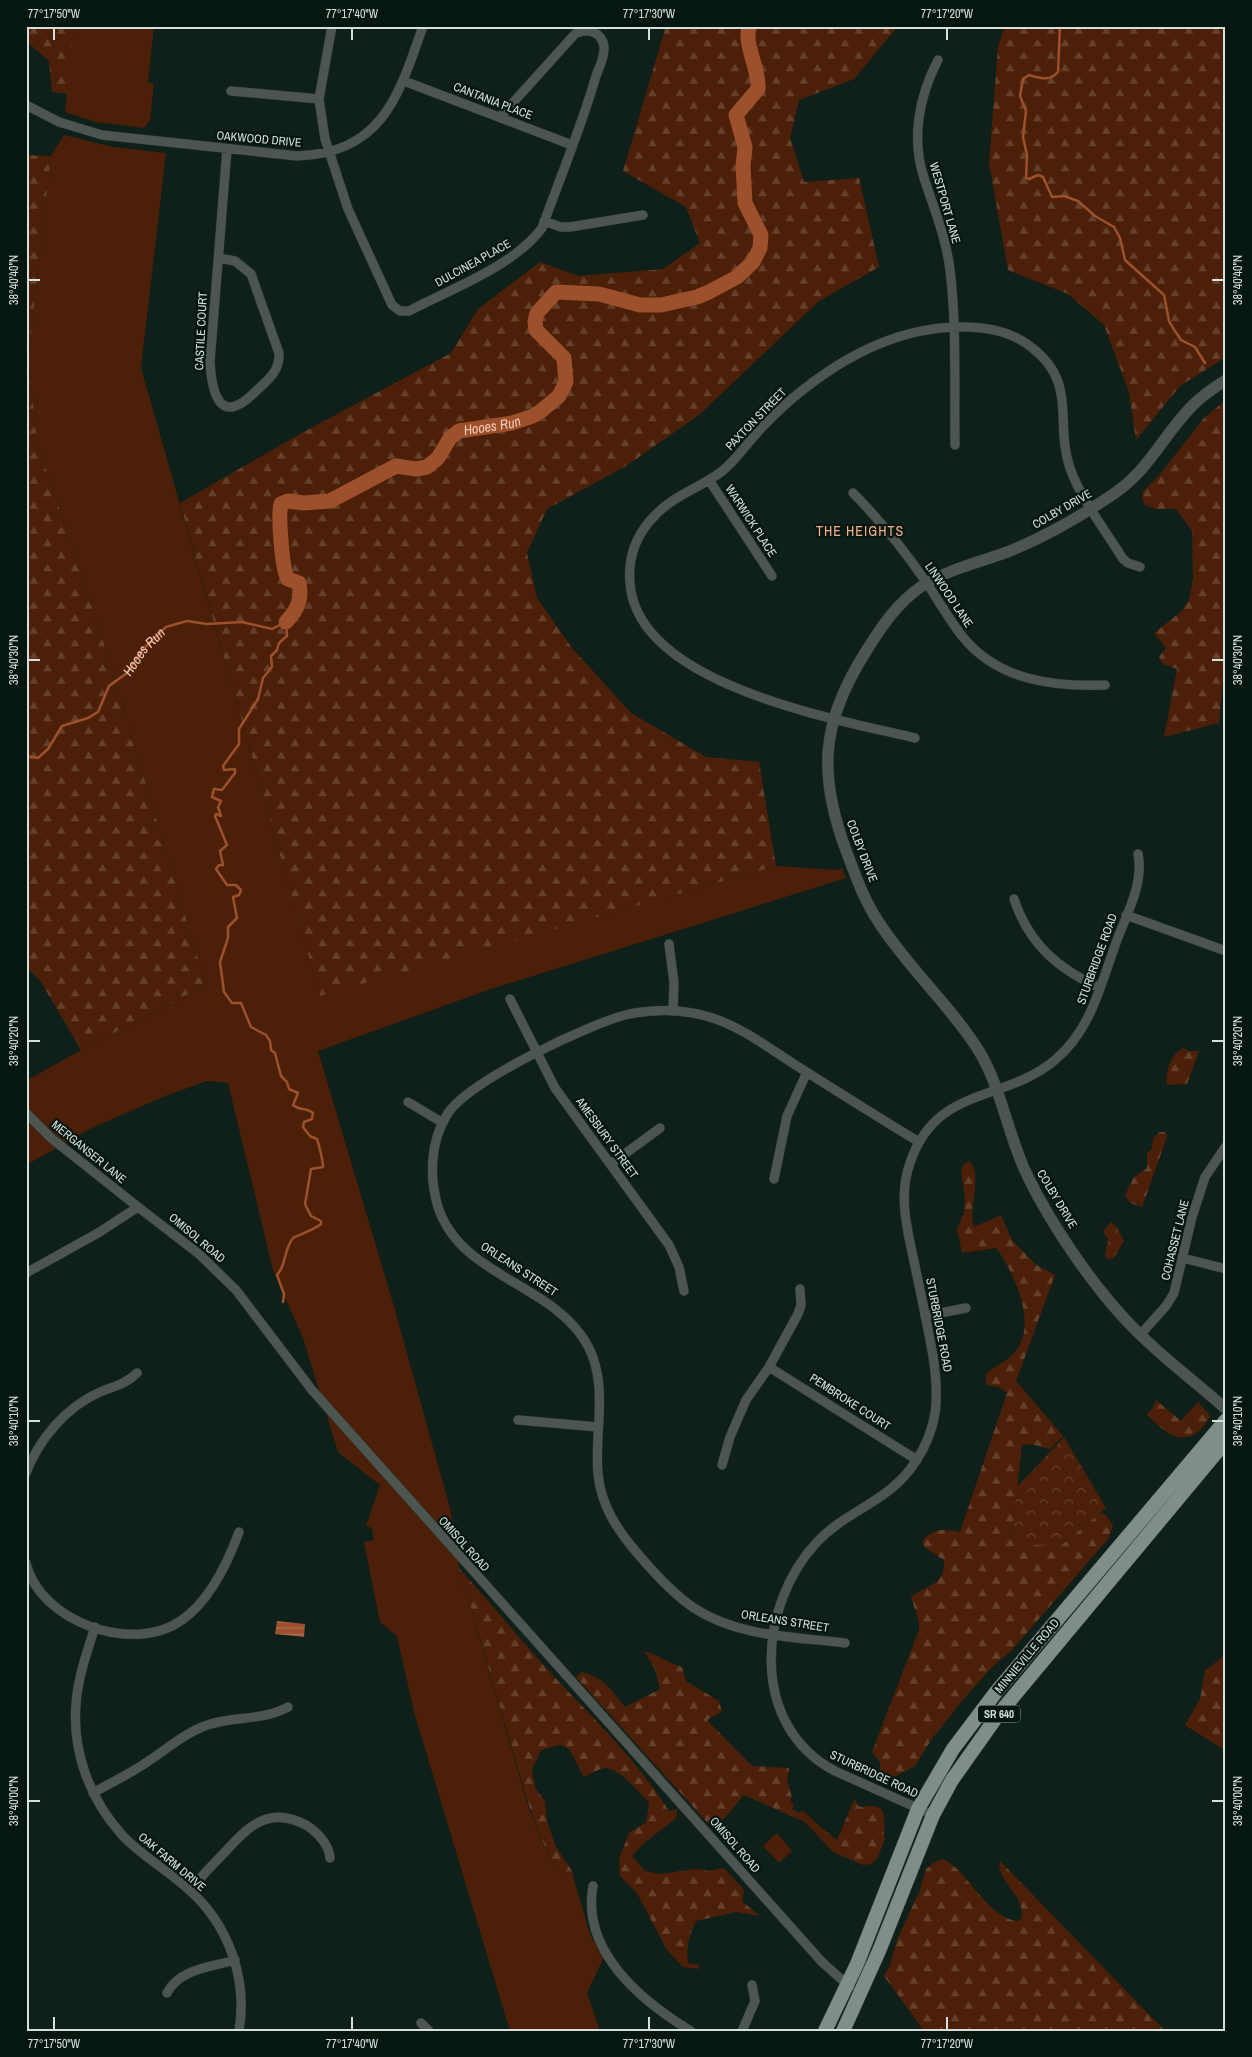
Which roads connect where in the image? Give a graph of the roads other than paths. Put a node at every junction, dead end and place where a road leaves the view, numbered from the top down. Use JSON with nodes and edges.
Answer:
{"nodes":[{"id":1,"x":332,"y":26,"type":"edge"},
{"id":2,"x":423,"y":26,"type":"edge"},
{"id":3,"x":938,"y":60,"type":"dead end"},
{"id":4,"x":404,"y":81,"type":"junction"},
{"id":5,"x":231,"y":91,"type":"dead end"},
{"id":6,"x":319,"y":99,"type":"junction"},
{"id":7,"x":26,"y":105,"type":"edge"},
{"id":8,"x":500,"y":117,"type":"junction"},
{"id":9,"x":572,"y":145,"type":"junction"},
{"id":10,"x":228,"y":149,"type":"junction"},
{"id":11,"x":328,"y":153,"type":"junction"},
{"id":12,"x":643,"y":215,"type":"dead end"},
{"id":13,"x":544,"y":221,"type":"junction"},
{"id":14,"x":219,"y":258,"type":"junction"},
{"id":15,"x":953,"y":326,"type":"junction"},
{"id":16,"x":1226,"y":380,"type":"edge"},
{"id":17,"x":955,"y":445,"type":"dead end"},
{"id":18,"x":709,"y":480,"type":"junction"},
{"id":19,"x":853,"y":494,"type":"dead end"},
{"id":20,"x":1092,"y":508,"type":"junction"},
{"id":21,"x":1140,"y":567,"type":"dead end"},
{"id":22,"x":772,"y":576,"type":"dead end"},
{"id":23,"x":927,"y":583,"type":"junction"},
{"id":24,"x":1105,"y":685,"type":"dead end"},
{"id":25,"x":834,"y":719,"type":"junction"},
{"id":26,"x":915,"y":738,"type":"dead end"},
{"id":27,"x":1138,"y":854,"type":"dead end"},
{"id":28,"x":1014,"y":899,"type":"dead end"},
{"id":29,"x":1126,"y":915,"type":"junction"},
{"id":30,"x":669,"y":944,"type":"dead end"},
{"id":31,"x":1226,"y":951,"type":"edge"},
{"id":32,"x":1100,"y":988,"type":"junction"},
{"id":33,"x":510,"y":1000,"type":"dead end"},
{"id":34,"x":673,"y":1010,"type":"junction"},
{"id":35,"x":537,"y":1054,"type":"junction"},
{"id":36,"x":807,"y":1072,"type":"junction"},
{"id":37,"x":996,"y":1089,"type":"junction"},
{"id":38,"x":408,"y":1102,"type":"dead end"},
{"id":39,"x":26,"y":1113,"type":"edge"},
{"id":40,"x":442,"y":1123,"type":"junction"},
{"id":41,"x":660,"y":1128,"type":"dead end"},
{"id":42,"x":919,"y":1142,"type":"junction"},
{"id":43,"x":1226,"y":1146,"type":"edge"},
{"id":44,"x":611,"y":1164,"type":"junction"},
{"id":45,"x":774,"y":1179,"type":"dead end"},
{"id":46,"x":138,"y":1207,"type":"junction"},
{"id":47,"x":1183,"y":1258,"type":"junction"},
{"id":48,"x":1226,"y":1269,"type":"edge"},
{"id":49,"x":26,"y":1274,"type":"edge"},
{"id":50,"x":800,"y":1289,"type":"dead end"},
{"id":51,"x":684,"y":1291,"type":"dead end"},
{"id":52,"x":966,"y":1308,"type":"dead end"},
{"id":53,"x":925,"y":1316,"type":"junction"},
{"id":54,"x":1140,"y":1334,"type":"junction"},
{"id":55,"x":769,"y":1367,"type":"junction"},
{"id":56,"x":137,"y":1372,"type":"dead end"},
{"id":57,"x":1226,"y":1408,"type":"edge"},
{"id":58,"x":518,"y":1420,"type":"dead end"},
{"id":59,"x":1226,"y":1420,"type":"edge"},
{"id":60,"x":598,"y":1427,"type":"junction"},
{"id":61,"x":1226,"y":1441,"type":"edge"},
{"id":62,"x":917,"y":1460,"type":"junction"},
{"id":63,"x":722,"y":1465,"type":"dead end"},
{"id":64,"x":26,"y":1473,"type":"edge"},
{"id":65,"x":239,"y":1532,"type":"dead end"},
{"id":66,"x":26,"y":1564,"type":"edge"},
{"id":67,"x":95,"y":1627,"type":"junction"},
{"id":68,"x":774,"y":1635,"type":"junction"},
{"id":69,"x":845,"y":1643,"type":"dead end"},
{"id":70,"x":288,"y":1707,"type":"dead end"},
{"id":71,"x":93,"y":1793,"type":"junction"},
{"id":72,"x":918,"y":1809,"type":"junction"},
{"id":73,"x":932,"y":1815,"type":"junction"},
{"id":74,"x":330,"y":1858,"type":"dead end"},
{"id":75,"x":593,"y":1886,"type":"dead end"},
{"id":76,"x":190,"y":1890,"type":"junction"},
{"id":77,"x":235,"y":1960,"type":"junction"},
{"id":78,"x":752,"y":1985,"type":"dead end"},
{"id":79,"x":848,"y":1986,"type":"junction"},
{"id":80,"x":167,"y":1993,"type":"dead end"},
{"id":81,"x":861,"y":1993,"type":"junction"},
{"id":82,"x":420,"y":2023,"type":"dead end"},
{"id":83,"x":239,"y":2031,"type":"edge"},
{"id":84,"x":429,"y":2031,"type":"edge"},
{"id":85,"x":691,"y":2031,"type":"edge"},
{"id":86,"x":742,"y":2031,"type":"edge"},
{"id":87,"x":825,"y":2031,"type":"edge"},
{"id":88,"x":843,"y":2031,"type":"edge"}],
"edges":[{"from":1,"to":6,"type":"street","name":"DULCINEA PLACE"},
{"from":2,"to":4,"type":"street","name":"OAKWOOD DRIVE"},
{"from":3,"to":15,"type":"street","name":"WESTPORT LANE"},
{"from":4,"to":8,"type":"street","name":"CANTANIA PLACE"},
{"from":4,"to":11,"type":"street","name":"OAKWOOD DRIVE"},
{"from":5,"to":6,"type":"street"},
{"from":6,"to":11,"type":"street","name":"DULCINEA PLACE"},
{"from":7,"to":10,"type":"street","name":"OAKWOOD DRIVE"},
{"from":8,"to":9,"type":"street","name":"CANTANIA PLACE"},
{"from":8,"to":9,"type":"street","name":"DULCINEA PLACE"},
{"from":9,"to":13,"type":"street","name":"DULCINEA PLACE"},
{"from":10,"to":11,"type":"street","name":"OAKWOOD DRIVE"},
{"from":10,"to":14,"type":"street","name":"CASTILE COURT"},
{"from":11,"to":13,"type":"street","name":"DULCINEA PLACE"},
{"from":12,"to":13,"type":"street"},
{"from":14,"to":14,"type":"street","name":"CASTILE COURT"},
{"from":15,"to":17,"type":"street","name":"WESTPORT LANE"},
{"from":15,"to":18,"type":"street","name":"PAXTON STREET"},
{"from":15,"to":20,"type":"street","name":"PAXTON STREET"},
{"from":16,"to":20,"type":"street","name":"COLBY DRIVE"},
{"from":18,"to":22,"type":"street","name":"WARWICK PLACE"},
{"from":18,"to":25,"type":"street","name":"PAXTON STREET"},
{"from":19,"to":23,"type":"street","name":"LINWOOD LANE"},
{"from":20,"to":21,"type":"street","name":"PAXTON STREET"},
{"from":20,"to":23,"type":"street","name":"COLBY DRIVE"},
{"from":23,"to":24,"type":"street","name":"LINWOOD LANE"},
{"from":23,"to":25,"type":"street","name":"COLBY DRIVE"},
{"from":25,"to":26,"type":"street","name":"PAXTON STREET"},
{"from":25,"to":37,"type":"street","name":"COLBY DRIVE"},
{"from":27,"to":29,"type":"street","name":"STURBRIDGE ROAD"},
{"from":28,"to":32,"type":"street"},
{"from":29,"to":31,"type":"street"},
{"from":29,"to":32,"type":"street","name":"STURBRIDGE ROAD"},
{"from":30,"to":34,"type":"street"},
{"from":32,"to":37,"type":"street","name":"STURBRIDGE ROAD"},
{"from":33,"to":35,"type":"street","name":"AMESBURY STREET"},
{"from":34,"to":35,"type":"street","name":"ORLEANS STREET"},
{"from":34,"to":36,"type":"street","name":"ORLEANS STREET"},
{"from":35,"to":40,"type":"street","name":"ORLEANS STREET"},
{"from":35,"to":44,"type":"street","name":"AMESBURY STREET"},
{"from":36,"to":42,"type":"street","name":"ORLEANS STREET"},
{"from":36,"to":45,"type":"street"},
{"from":37,"to":42,"type":"street","name":"STURBRIDGE ROAD"},
{"from":37,"to":54,"type":"street","name":"COLBY DRIVE"},
{"from":38,"to":40,"type":"street"},
{"from":39,"to":46,"type":"street","name":"MERGANSER LANE"},
{"from":40,"to":60,"type":"street","name":"ORLEANS STREET"},
{"from":41,"to":44,"type":"street"},
{"from":42,"to":53,"type":"street","name":"STURBRIDGE ROAD"},
{"from":43,"to":47,"type":"street","name":"COHASSET LANE"},
{"from":44,"to":51,"type":"street","name":"AMESBURY STREET"},
{"from":46,"to":49,"type":"street"},
{"from":46,"to":79,"type":"street","name":"OMISOL ROAD"},
{"from":47,"to":48,"type":"street"},
{"from":47,"to":54,"type":"street","name":"COHASSET LANE"},
{"from":50,"to":55,"type":"street"},
{"from":52,"to":53,"type":"street"},
{"from":53,"to":62,"type":"street","name":"STURBRIDGE ROAD"},
{"from":54,"to":57,"type":"street","name":"COLBY DRIVE"},
{"from":55,"to":62,"type":"street","name":"PEMBROKE COURT"},
{"from":55,"to":63,"type":"street"},
{"from":56,"to":64,"type":"street"},
{"from":58,"to":60,"type":"street"},
{"from":59,"to":72,"type":"main road","name":"MINNIEVILLE ROAD","number":"SR 640"},
{"from":60,"to":68,"type":"street","name":"ORLEANS STREET"},
{"from":61,"to":73,"type":"main road","name":"MINNIEVILLE ROAD","number":"SR 640"},
{"from":62,"to":68,"type":"street","name":"STURBRIDGE ROAD"},
{"from":65,"to":67,"type":"street"},
{"from":66,"to":67,"type":"street"},
{"from":67,"to":71,"type":"street","name":"OAK FARM DRIVE"},
{"from":68,"to":69,"type":"street","name":"ORLEANS STREET"},
{"from":68,"to":72,"type":"street","name":"STURBRIDGE ROAD"},
{"from":70,"to":71,"type":"street"},
{"from":71,"to":76,"type":"street","name":"OAK FARM DRIVE"},
{"from":72,"to":73,"type":"street","name":"STURBRIDGE ROAD"},
{"from":72,"to":79,"type":"main road","name":"MINNIEVILLE ROAD","number":"SR 640"},
{"from":73,"to":81,"type":"main road","name":"MINNIEVILLE ROAD","number":"SR 640"},
{"from":74,"to":76,"type":"street"},
{"from":75,"to":85,"type":"street"},
{"from":76,"to":77,"type":"street","name":"OAK FARM DRIVE"},
{"from":77,"to":80,"type":"street"},
{"from":77,"to":83,"type":"street","name":"OAK FARM DRIVE"},
{"from":78,"to":86,"type":"street"},
{"from":79,"to":81,"type":"street","name":"OMISOL ROAD"},
{"from":79,"to":87,"type":"main road","name":"MINNIEVILLE ROAD","number":"SR 640"},
{"from":81,"to":88,"type":"main road","name":"MINNIEVILLE ROAD","number":"SR 640"},
{"from":82,"to":84,"type":"street"}]}
